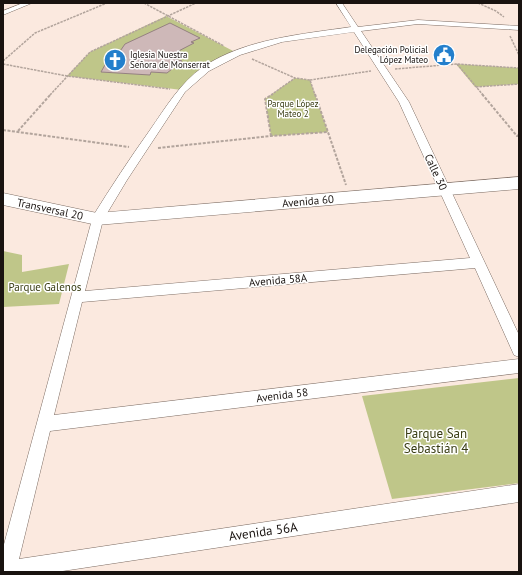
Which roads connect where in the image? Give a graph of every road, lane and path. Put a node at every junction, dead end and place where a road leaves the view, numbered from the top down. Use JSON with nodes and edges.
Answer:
{"nodes":[{"id":1,"x":29,"y":3,"type":"edge"},
{"id":2,"x":107,"y":3,"type":"edge"},
{"id":3,"x":144,"y":3,"type":"edge"},
{"id":4,"x":196,"y":3,"type":"edge"},
{"id":5,"x":236,"y":3,"type":"edge"},
{"id":6,"x":256,"y":3,"type":"edge"},
{"id":7,"x":339,"y":3,"type":"edge"},
{"id":8,"x":478,"y":3,"type":"edge"},
{"id":9,"x":3,"y":13,"type":"edge"},
{"id":10,"x":166,"y":16,"type":"junction"},
{"id":11,"x":505,"y":27,"type":"junction"},
{"id":12,"x":519,"y":28,"type":"edge"},
{"id":13,"x":356,"y":29,"type":"junction"},
{"id":14,"x":237,"y":53,"type":"junction"},
{"id":15,"x":519,"y":55,"type":"edge"},
{"id":16,"x":3,"y":61,"type":"edge"},
{"id":17,"x":3,"y":64,"type":"edge"},
{"id":18,"x":456,"y":64,"type":"junction"},
{"id":19,"x":519,"y":68,"type":"edge"},
{"id":20,"x":382,"y":70,"type":"junction"},
{"id":21,"x":67,"y":76,"type":"junction"},
{"id":22,"x":295,"y":78,"type":"junction"},
{"id":23,"x":310,"y":80,"type":"junction"},
{"id":24,"x":519,"y":84,"type":"edge"},
{"id":25,"x":475,"y":87,"type":"junction"},
{"id":26,"x":182,"y":90,"type":"junction"},
{"id":27,"x":3,"y":130,"type":"edge"},
{"id":28,"x":18,"y":131,"type":"junction"},
{"id":29,"x":328,"y":132,"type":"junction"},
{"id":30,"x":518,"y":135,"type":"edge"},
{"id":31,"x":271,"y":136,"type":"junction"},
{"id":32,"x":143,"y":149,"type":"junction"},
{"id":33,"x":519,"y":183,"type":"edge"},
{"id":34,"x":445,"y":190,"type":"junction"},
{"id":35,"x":350,"y":197,"type":"junction"},
{"id":36,"x":3,"y":199,"type":"edge"},
{"id":37,"x":97,"y":220,"type":"junction"},
{"id":38,"x":478,"y":263,"type":"junction"},
{"id":39,"x":78,"y":297,"type":"junction"},
{"id":40,"x":519,"y":350,"type":"edge"},
{"id":41,"x":519,"y":366,"type":"edge"},
{"id":42,"x":45,"y":424,"type":"junction"},
{"id":43,"x":519,"y":493,"type":"edge"},
{"id":44,"x":7,"y":571,"type":"edge"}],
"edges":[{"from":1,"to":9,"type":"street"},
{"from":2,"to":16,"type":"path"},
{"from":3,"to":10,"type":"path"},
{"from":4,"to":10,"type":"path"},
{"from":5,"to":6,"type":"path"},
{"from":7,"to":13,"type":"street","name":"Calle 30"},
{"from":8,"to":11,"type":"path"},
{"from":10,"to":14,"type":"path"},
{"from":10,"to":21,"type":"path"},
{"from":11,"to":12,"type":"street"},
{"from":11,"to":13,"type":"street"},
{"from":11,"to":15,"type":"path"},
{"from":13,"to":14,"type":"street"},
{"from":13,"to":20,"type":"street","name":"Calle 30"},
{"from":14,"to":22,"type":"path"},
{"from":14,"to":26,"type":"street"},
{"from":17,"to":21,"type":"path"},
{"from":18,"to":19,"type":"path"},
{"from":18,"to":20,"type":"path"},
{"from":18,"to":25,"type":"path"},
{"from":20,"to":23,"type":"path"},
{"from":20,"to":34,"type":"street","name":"Calle 30"},
{"from":21,"to":26,"type":"path"},
{"from":21,"to":28,"type":"path"},
{"from":22,"to":23,"type":"path"},
{"from":22,"to":31,"type":"path"},
{"from":23,"to":29,"type":"path"},
{"from":24,"to":25,"type":"path"},
{"from":25,"to":30,"type":"path"},
{"from":26,"to":32,"type":"street"},
{"from":27,"to":28,"type":"path"},
{"from":28,"to":32,"type":"path"},
{"from":29,"to":31,"type":"path"},
{"from":29,"to":35,"type":"path"},
{"from":31,"to":32,"type":"path"},
{"from":32,"to":37,"type":"street"},
{"from":33,"to":34,"type":"street","name":"Avenida 60"},
{"from":34,"to":35,"type":"street","name":"Avenida 60"},
{"from":34,"to":38,"type":"street","name":"Calle 30"},
{"from":35,"to":37,"type":"street","name":"Avenida 60"},
{"from":36,"to":37,"type":"street","name":"Transversal 20"},
{"from":37,"to":39,"type":"street"},
{"from":38,"to":39,"type":"street","name":"Avenida 58A"},
{"from":38,"to":40,"type":"street","name":"Calle 30"},
{"from":39,"to":42,"type":"street"},
{"from":41,"to":42,"type":"street","name":"Avenida 58"},
{"from":42,"to":44,"type":"street"},
{"from":43,"to":44,"type":"street","name":"Avenida 56A"}]}
